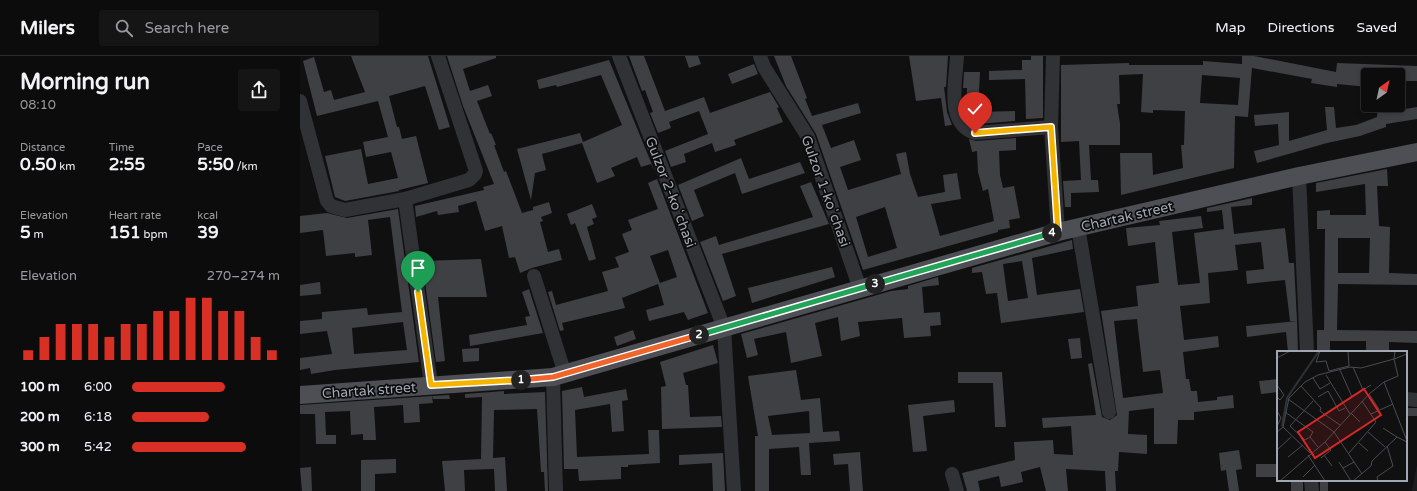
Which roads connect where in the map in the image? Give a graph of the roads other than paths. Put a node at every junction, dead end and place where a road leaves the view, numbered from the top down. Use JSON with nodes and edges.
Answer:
{"nodes":[{"id":1,"x":438,"y":56,"type":"edge"},
{"id":2,"x":619,"y":56,"type":"edge"},
{"id":3,"x":760,"y":56,"type":"edge"},
{"id":4,"x":957,"y":56,"type":"edge"},
{"id":5,"x":1053,"y":56,"type":"edge"},
{"id":6,"x":300,"y":101,"type":"edge"},
{"id":7,"x":1051,"y":127,"type":"junction"},
{"id":8,"x":1417,"y":152,"type":"edge"},
{"id":9,"x":1299,"y":176,"type":"junction"},
{"id":10,"x":405,"y":199,"type":"junction"},
{"id":11,"x":1078,"y":227,"type":"junction"},
{"id":12,"x":1058,"y":232,"type":"junction"},
{"id":13,"x":534,"y":276,"type":"dead end"},
{"id":14,"x":860,"y":289,"type":"junction"},
{"id":15,"x":724,"y":328,"type":"junction"},
{"id":16,"x":1307,"y":351,"type":"edge"},
{"id":17,"x":559,"y":376,"type":"junction"},
{"id":18,"x":431,"y":385,"type":"junction"},
{"id":19,"x":300,"y":394,"type":"edge"},
{"id":20,"x":1407,"y":399,"type":"edge"},
{"id":21,"x":1417,"y":400,"type":"edge"},
{"id":22,"x":1108,"y":412,"type":"dead end"},
{"id":23,"x":952,"y":474,"type":"dead end"},
{"id":24,"x":1311,"y":481,"type":"edge"},
{"id":25,"x":556,"y":491,"type":"edge"},
{"id":26,"x":734,"y":491,"type":"edge"},
{"id":27,"x":957,"y":491,"type":"edge"},
{"id":28,"x":1312,"y":491,"type":"edge"}],
"edges":[{"from":1,"to":10,"type":"street"},
{"from":2,"to":15,"type":"street","name":"Gulzor 2-koʻchasi"},
{"from":3,"to":14,"type":"street","name":"Gulzor 1-koʻchasi"},
{"from":4,"to":7,"type":"street"},
{"from":5,"to":7,"type":"street"},
{"from":6,"to":10,"type":"street"},
{"from":7,"to":12,"type":"street"},
{"from":8,"to":9,"type":"main road","name":"Chartak street"},
{"from":9,"to":11,"type":"main road","name":"Chartak street"},
{"from":9,"to":16,"type":"street"},
{"from":10,"to":18,"type":"street"},
{"from":11,"to":12,"type":"main road","name":"Chartak street"},
{"from":11,"to":22,"type":"street"},
{"from":12,"to":14,"type":"main road","name":"Chartak street"},
{"from":13,"to":17,"type":"street"},
{"from":14,"to":15,"type":"main road","name":"Chartak street"},
{"from":15,"to":17,"type":"main road","name":"Chartak street"},
{"from":15,"to":26,"type":"street","name":"Gulzor 2-koʻchasi"},
{"from":17,"to":18,"type":"main road","name":"Chartak street"},
{"from":17,"to":25,"type":"street"},
{"from":18,"to":19,"type":"main road","name":"Chartak street"},
{"from":20,"to":21,"type":"street"},
{"from":23,"to":27,"type":"street"},
{"from":24,"to":28,"type":"street"}]}
